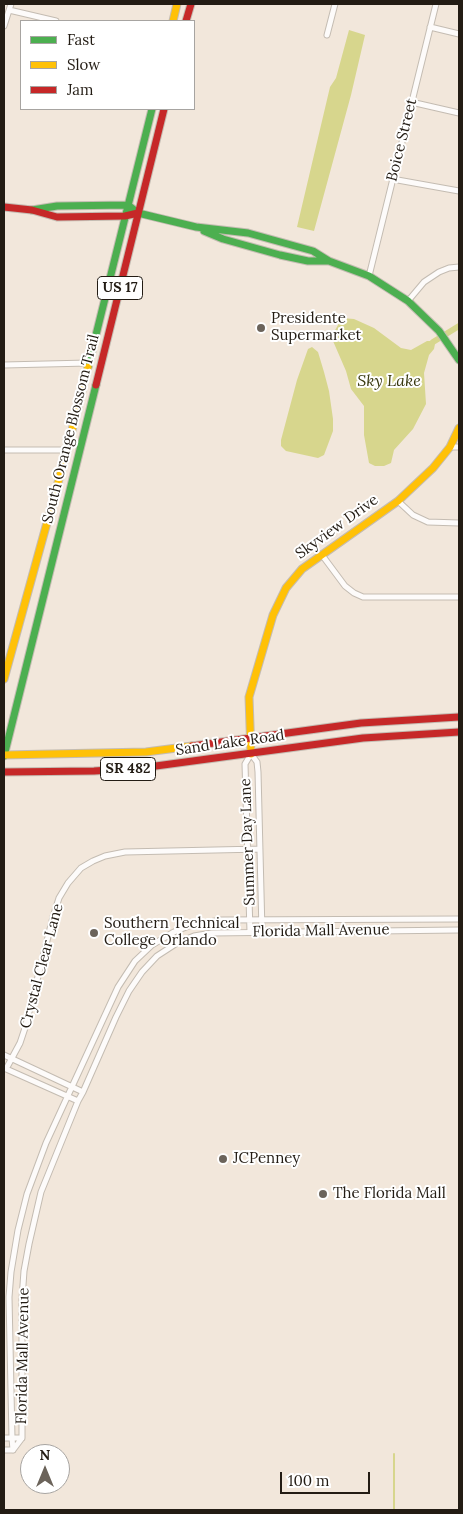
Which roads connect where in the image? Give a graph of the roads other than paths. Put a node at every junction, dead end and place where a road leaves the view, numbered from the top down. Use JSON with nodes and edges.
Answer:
{"nodes":[{"id":1,"x":177,"y":4,"type":"edge"},
{"id":2,"x":191,"y":4,"type":"edge"},
{"id":3,"x":335,"y":4,"type":"edge"},
{"id":4,"x":436,"y":4,"type":"edge"},
{"id":5,"x":10,"y":7,"type":"edge"},
{"id":6,"x":53,"y":20,"type":"edge"},
{"id":7,"x":173,"y":20,"type":"edge"},
{"id":8,"x":186,"y":20,"type":"edge"},
{"id":9,"x":4,"y":26,"type":"edge"},
{"id":10,"x":430,"y":27,"type":"junction"},
{"id":11,"x":459,"y":34,"type":"edge"},
{"id":12,"x":327,"y":35,"type":"dead end"},
{"id":13,"x":411,"y":102,"type":"junction"},
{"id":14,"x":152,"y":110,"type":"edge"},
{"id":15,"x":164,"y":110,"type":"edge"},
{"id":16,"x":459,"y":113,"type":"edge"},
{"id":17,"x":392,"y":179,"type":"junction"},
{"id":18,"x":459,"y":191,"type":"edge"},
{"id":19,"x":128,"y":205,"type":"junction"},
{"id":20,"x":4,"y":208,"type":"edge"},
{"id":21,"x":32,"y":210,"type":"junction"},
{"id":22,"x":138,"y":213,"type":"junction"},
{"id":23,"x":125,"y":216,"type":"junction"},
{"id":24,"x":196,"y":228,"type":"junction"},
{"id":25,"x":329,"y":261,"type":"junction"},
{"id":26,"x":459,"y":267,"type":"edge"},
{"id":27,"x":369,"y":276,"type":"junction"},
{"id":28,"x":408,"y":300,"type":"junction"},
{"id":29,"x":459,"y":360,"type":"edge"},
{"id":30,"x":88,"y":363,"type":"junction"},
{"id":31,"x":4,"y":365,"type":"edge"},
{"id":32,"x":459,"y":428,"type":"edge"},
{"id":33,"x":71,"y":432,"type":"junction"},
{"id":34,"x":450,"y":447,"type":"junction"},
{"id":35,"x":459,"y":447,"type":"edge"},
{"id":36,"x":4,"y":450,"type":"edge"},
{"id":37,"x":67,"y":450,"type":"junction"},
{"id":38,"x":79,"y":452,"type":"junction"},
{"id":39,"x":75,"y":467,"type":"junction"},
{"id":40,"x":398,"y":501,"type":"junction"},
{"id":41,"x":459,"y":523,"type":"edge"},
{"id":42,"x":322,"y":555,"type":"junction"},
{"id":43,"x":459,"y":597,"type":"edge"},
{"id":44,"x":4,"y":679,"type":"edge"},
{"id":45,"x":459,"y":717,"type":"edge"},
{"id":46,"x":393,"y":720,"type":"junction"},
{"id":47,"x":459,"y":732,"type":"edge"},
{"id":48,"x":393,"y":736,"type":"junction"},
{"id":49,"x":251,"y":739,"type":"junction"},
{"id":50,"x":251,"y":754,"type":"junction"},
{"id":51,"x":4,"y":755,"type":"edge"},
{"id":52,"x":4,"y":772,"type":"edge"},
{"id":53,"x":248,"y":849,"type":"junction"},
{"id":54,"x":260,"y":849,"type":"junction"},
{"id":55,"x":459,"y":918,"type":"edge"},
{"id":56,"x":250,"y":920,"type":"junction"},
{"id":57,"x":262,"y":920,"type":"junction"},
{"id":58,"x":459,"y":930,"type":"edge"},
{"id":59,"x":250,"y":932,"type":"junction"},
{"id":60,"x":262,"y":932,"type":"junction"},
{"id":61,"x":4,"y":1055,"type":"edge"},
{"id":62,"x":12,"y":1059,"type":"junction"},
{"id":63,"x":5,"y":1069,"type":"edge"},
{"id":64,"x":72,"y":1087,"type":"junction"},
{"id":65,"x":83,"y":1092,"type":"junction"},
{"id":66,"x":67,"y":1096,"type":"junction"},
{"id":67,"x":78,"y":1101,"type":"junction"},
{"id":68,"x":4,"y":1438,"type":"edge"},
{"id":69,"x":12,"y":1438,"type":"junction"},
{"id":70,"x":22,"y":1438,"type":"junction"},
{"id":71,"x":4,"y":1450,"type":"edge"},
{"id":72,"x":13,"y":1450,"type":"junction"}],
"edges":[{"from":1,"to":7,"type":"main road"},
{"from":2,"to":8,"type":"main road"},
{"from":3,"to":12,"type":"street"},
{"from":4,"to":10,"type":"street","name":"Boice Street"},
{"from":5,"to":6,"type":"street"},
{"from":5,"to":9,"type":"street"},
{"from":10,"to":11,"type":"street"},
{"from":10,"to":13,"type":"street","name":"Boice Street"},
{"from":13,"to":16,"type":"street"},
{"from":13,"to":17,"type":"street","name":"Boice Street"},
{"from":14,"to":19,"type":"main road","name":"South Orange Blossom Trail","number":"US 17"},
{"from":15,"to":22,"type":"main road","name":"South Orange Blossom Trail","number":"US 17"},
{"from":17,"to":18,"type":"street"},
{"from":17,"to":27,"type":"street","name":"Boice Street"},
{"from":19,"to":21,"type":"main road"},
{"from":19,"to":22,"type":"main road"},
{"from":19,"to":23,"type":"main road","name":"South Orange Blossom Trail","number":"US 17"},
{"from":20,"to":21,"type":"main road"},
{"from":21,"to":23,"type":"main road"},
{"from":22,"to":23,"type":"main road"},
{"from":22,"to":24,"type":"main road"},
{"from":22,"to":38,"type":"main road","name":"South Orange Blossom Trail","number":"US 17"},
{"from":23,"to":30,"type":"main road","name":"South Orange Blossom Trail","number":"US 17"},
{"from":24,"to":25,"type":"main road"},
{"from":24,"to":25,"type":"main road"},
{"from":25,"to":27,"type":"main road"},
{"from":26,"to":28,"type":"street"},
{"from":27,"to":28,"type":"main road"},
{"from":28,"to":29,"type":"main road"},
{"from":30,"to":31,"type":"street"},
{"from":30,"to":33,"type":"main road","name":"South Orange Blossom Trail","number":"US 17"},
{"from":32,"to":34,"type":"main road","name":"Skyview Drive"},
{"from":33,"to":37,"type":"main road","name":"South Orange Blossom Trail","number":"US 17"},
{"from":33,"to":38,"type":"main road"},
{"from":34,"to":35,"type":"street"},
{"from":34,"to":40,"type":"main road","name":"Skyview Drive"},
{"from":36,"to":37,"type":"street"},
{"from":37,"to":39,"type":"main road"},
{"from":37,"to":44,"type":"main road","name":"South Orange Blossom Trail","number":"US 17"},
{"from":38,"to":39,"type":"main road","name":"South Orange Blossom Trail","number":"US 17"},
{"from":39,"to":51,"type":"main road","name":"South Orange Blossom Trail","number":"US 17"},
{"from":40,"to":41,"type":"street"},
{"from":40,"to":42,"type":"main road","name":"Skyview Drive"},
{"from":42,"to":43,"type":"street"},
{"from":42,"to":49,"type":"main road","name":"Skyview Drive"},
{"from":45,"to":46,"type":"main road","name":"Sand Lake Road","number":"SR 482"},
{"from":46,"to":48,"type":"main road"},
{"from":46,"to":49,"type":"main road","name":"Sand Lake Road","number":"SR 482"},
{"from":47,"to":48,"type":"main road","name":"Sand Lake Road","number":"SR 482"},
{"from":48,"to":50,"type":"main road","name":"Sand Lake Road","number":"SR 482"},
{"from":49,"to":50,"type":"main road","name":"Skyview Drive"},
{"from":49,"to":51,"type":"main road","name":"Sand Lake Road","number":"SR 482"},
{"from":50,"to":52,"type":"main road","name":"Sand Lake Road","number":"SR 482"},
{"from":50,"to":53,"type":"street","name":"Summer Day Lane"},
{"from":50,"to":54,"type":"street","name":"Summer Day Lane"},
{"from":53,"to":54,"type":"street","name":"Crystal Clear Lane"},
{"from":53,"to":56,"type":"street","name":"Summer Day Lane"},
{"from":53,"to":62,"type":"street","name":"Crystal Clear Lane"},
{"from":54,"to":57,"type":"street","name":"Summer Day Lane"},
{"from":55,"to":57,"type":"street","name":"Florida Mall Avenue"},
{"from":56,"to":57,"type":"street","name":"Florida Mall Avenue"},
{"from":56,"to":59,"type":"street","name":"Summer Day Lane"},
{"from":56,"to":64,"type":"street","name":"Florida Mall Avenue"},
{"from":57,"to":60,"type":"street","name":"Summer Day Lane"},
{"from":58,"to":60,"type":"street","name":"Florida Mall Avenue"},
{"from":59,"to":60,"type":"street","name":"Florida Mall Avenue"},
{"from":59,"to":65,"type":"street","name":"Florida Mall Avenue"},
{"from":61,"to":62,"type":"street"},
{"from":62,"to":63,"type":"street","name":"Crystal Clear Lane"},
{"from":62,"to":64,"type":"street"},
{"from":63,"to":66,"type":"street"},
{"from":64,"to":65,"type":"street"},
{"from":64,"to":66,"type":"street","name":"Florida Mall Avenue"},
{"from":65,"to":67,"type":"street","name":"Florida Mall Avenue"},
{"from":66,"to":67,"type":"street"},
{"from":66,"to":69,"type":"street","name":"Florida Mall Avenue"},
{"from":67,"to":70,"type":"street","name":"Florida Mall Avenue"},
{"from":68,"to":69,"type":"street"},
{"from":69,"to":70,"type":"street"},
{"from":69,"to":72,"type":"street","name":"Florida Mall Avenue"},
{"from":70,"to":72,"type":"street","name":"Florida Mall Avenue"},
{"from":71,"to":72,"type":"street"}]}
